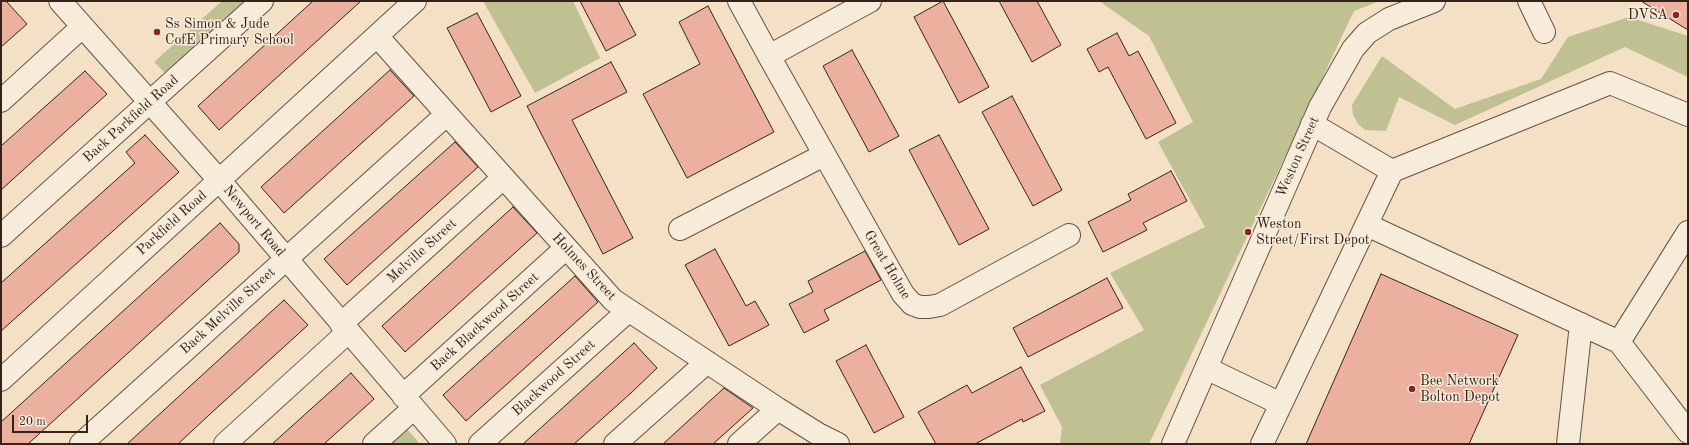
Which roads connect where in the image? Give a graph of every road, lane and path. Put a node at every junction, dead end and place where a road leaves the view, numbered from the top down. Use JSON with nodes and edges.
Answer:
{"nodes":[{"id":1,"x":60,"y":1,"type":"edge"},
{"id":2,"x":262,"y":1,"type":"edge"},
{"id":3,"x":415,"y":1,"type":"edge"},
{"id":4,"x":739,"y":1,"type":"edge"},
{"id":5,"x":870,"y":1,"type":"edge"},
{"id":6,"x":1434,"y":1,"type":"edge"},
{"id":7,"x":1530,"y":1,"type":"edge"},
{"id":8,"x":82,"y":27,"type":"junction"},
{"id":9,"x":1544,"y":32,"type":"dead end"},
{"id":10,"x":377,"y":36,"type":"junction"},
{"id":11,"x":769,"y":56,"type":"junction"},
{"id":12,"x":1,"y":101,"type":"edge"},
{"id":13,"x":150,"y":102,"type":"junction"},
{"id":14,"x":446,"y":115,"type":"junction"},
{"id":15,"x":1688,"y":115,"type":"edge"},
{"id":16,"x":1312,"y":124,"type":"junction"},
{"id":17,"x":824,"y":155,"type":"junction"},
{"id":18,"x":1392,"y":171,"type":"junction"},
{"id":19,"x":503,"y":178,"type":"junction"},
{"id":20,"x":219,"y":180,"type":"junction"},
{"id":21,"x":1366,"y":225,"type":"junction"},
{"id":22,"x":680,"y":229,"type":"dead end"},
{"id":23,"x":1688,"y":232,"type":"edge"},
{"id":24,"x":1069,"y":235,"type":"dead end"},
{"id":25,"x":1,"y":236,"type":"edge"},
{"id":26,"x":566,"y":248,"type":"junction"},
{"id":27,"x":286,"y":259,"type":"junction"},
{"id":28,"x":628,"y":311,"type":"junction"},
{"id":29,"x":1581,"y":324,"type":"junction"},
{"id":30,"x":345,"y":328,"type":"junction"},
{"id":31,"x":1619,"y":342,"type":"junction"},
{"id":32,"x":707,"y":362,"type":"junction"},
{"id":33,"x":1206,"y":368,"type":"junction"},
{"id":34,"x":1,"y":380,"type":"edge"},
{"id":35,"x":409,"y":402,"type":"junction"},
{"id":36,"x":1281,"y":404,"type":"junction"},
{"id":37,"x":778,"y":409,"type":"junction"},
{"id":38,"x":1688,"y":432,"type":"edge"},
{"id":39,"x":81,"y":444,"type":"edge"},
{"id":40,"x":225,"y":444,"type":"edge"},
{"id":41,"x":374,"y":444,"type":"edge"},
{"id":42,"x":445,"y":444,"type":"edge"},
{"id":43,"x":480,"y":444,"type":"edge"},
{"id":44,"x":615,"y":444,"type":"edge"},
{"id":45,"x":739,"y":444,"type":"edge"},
{"id":46,"x":838,"y":444,"type":"edge"},
{"id":47,"x":1173,"y":444,"type":"edge"},
{"id":48,"x":1262,"y":444,"type":"edge"},
{"id":49,"x":1568,"y":444,"type":"edge"}],
"edges":[{"from":1,"to":8,"type":"street","name":"Newport Road"},
{"from":2,"to":13,"type":"street","name":"Back Parkfield Road"},
{"from":3,"to":10,"type":"street","name":"Parkfield Road"},
{"from":4,"to":11,"type":"street","name":"Great Holme"},
{"from":5,"to":11,"type":"street"},
{"from":6,"to":16,"type":"street","name":"Weston Street"},
{"from":7,"to":9,"type":"street"},
{"from":8,"to":12,"type":"street"},
{"from":8,"to":13,"type":"street","name":"Newport Road"},
{"from":10,"to":14,"type":"street","name":"Holmes Street"},
{"from":10,"to":20,"type":"street","name":"Parkfield Road"},
{"from":11,"to":17,"type":"street","name":"Great Holme"},
{"from":13,"to":20,"type":"street","name":"Newport Road"},
{"from":13,"to":25,"type":"street","name":"Back Parkfield Road"},
{"from":14,"to":19,"type":"street","name":"Holmes Street"},
{"from":14,"to":27,"type":"street","name":"Back Melville Street"},
{"from":15,"to":18,"type":"street"},
{"from":16,"to":18,"type":"street"},
{"from":16,"to":33,"type":"street","name":"Weston Street"},
{"from":17,"to":22,"type":"street"},
{"from":17,"to":24,"type":"street","name":"Great Holme"},
{"from":18,"to":21,"type":"street"},
{"from":19,"to":26,"type":"street","name":"Holmes Street"},
{"from":19,"to":30,"type":"street","name":"Melville Street"},
{"from":20,"to":27,"type":"street","name":"Newport Road"},
{"from":20,"to":34,"type":"street","name":"Parkfield Road"},
{"from":21,"to":29,"type":"street"},
{"from":21,"to":36,"type":"street"},
{"from":23,"to":31,"type":"street"},
{"from":26,"to":28,"type":"street","name":"Holmes Street"},
{"from":26,"to":35,"type":"street","name":"Back Blackwood Street"},
{"from":27,"to":30,"type":"street","name":"Newport Road"},
{"from":27,"to":39,"type":"street","name":"Back Melville Street"},
{"from":28,"to":32,"type":"street","name":"Holmes Street"},
{"from":28,"to":43,"type":"street","name":"Blackwood Street"},
{"from":29,"to":31,"type":"street"},
{"from":29,"to":49,"type":"street"},
{"from":30,"to":35,"type":"street","name":"Newport Road"},
{"from":30,"to":40,"type":"street","name":"Melville Street"},
{"from":31,"to":38,"type":"street"},
{"from":32,"to":37,"type":"street","name":"Holmes Street"},
{"from":32,"to":44,"type":"street"},
{"from":33,"to":36,"type":"street"},
{"from":33,"to":47,"type":"street","name":"Weston Street"},
{"from":35,"to":41,"type":"street","name":"Back Blackwood Street"},
{"from":35,"to":42,"type":"street","name":"Newport Road"},
{"from":36,"to":48,"type":"street"},
{"from":37,"to":45,"type":"street"},
{"from":37,"to":46,"type":"street","name":"Holmes Street"}]}
